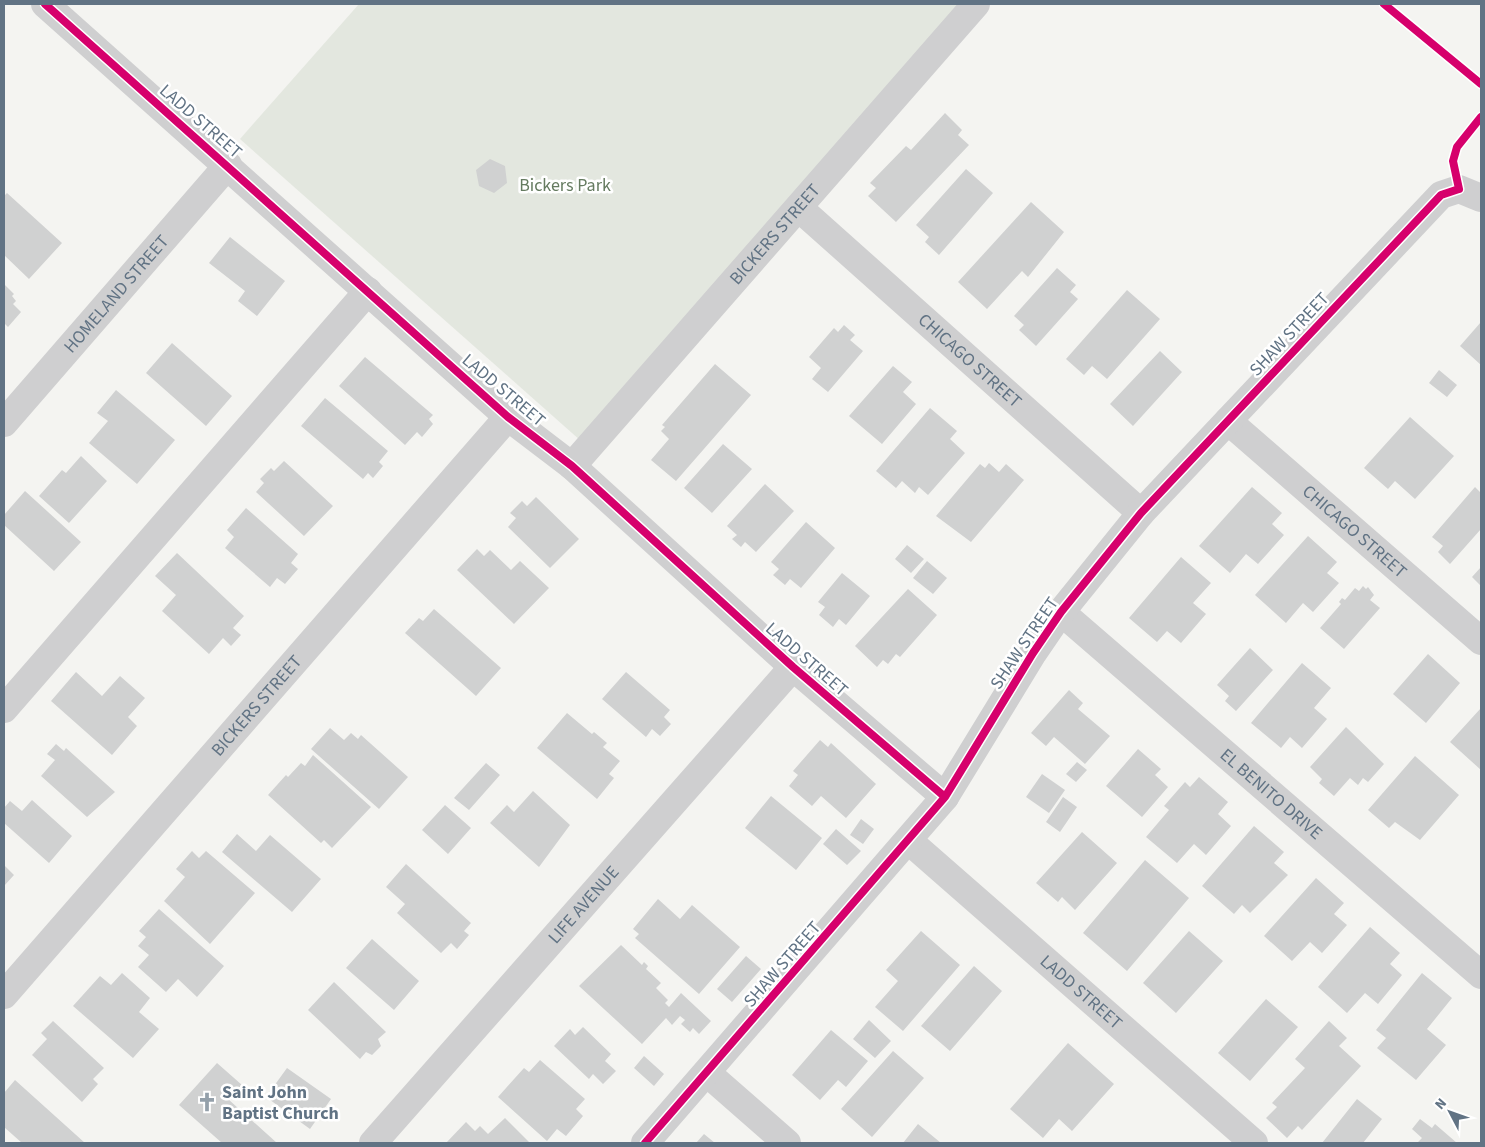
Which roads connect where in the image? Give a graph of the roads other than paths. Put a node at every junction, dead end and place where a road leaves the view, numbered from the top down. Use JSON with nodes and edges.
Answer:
{"nodes":[{"id":1,"x":45,"y":4,"type":"edge"},
{"id":2,"x":976,"y":4,"type":"edge"},
{"id":3,"x":228,"y":165,"type":"junction"},
{"id":4,"x":1470,"y":194,"type":"edge"},
{"id":5,"x":798,"y":208,"type":"junction"},
{"id":6,"x":368,"y":291,"type":"junction"},
{"id":7,"x":508,"y":417,"type":"junction"},
{"id":8,"x":1228,"y":421,"type":"junction"},
{"id":9,"x":4,"y":423,"type":"edge"},
{"id":10,"x":572,"y":466,"type":"junction"},
{"id":11,"x":1141,"y":513,"type":"junction"},
{"id":12,"x":1061,"y":612,"type":"junction"},
{"id":13,"x":1481,"y":641,"type":"edge"},
{"id":14,"x":793,"y":667,"type":"junction"},
{"id":15,"x":4,"y":709,"type":"edge"},
{"id":16,"x":945,"y":797,"type":"junction"},
{"id":17,"x":909,"y":841,"type":"junction"},
{"id":18,"x":1481,"y":975,"type":"edge"},
{"id":19,"x":4,"y":995,"type":"edge"},
{"id":20,"x":707,"y":1074,"type":"junction"},
{"id":21,"x":373,"y":1143,"type":"edge"},
{"id":22,"x":646,"y":1143,"type":"edge"},
{"id":23,"x":788,"y":1143,"type":"edge"},
{"id":24,"x":1254,"y":1143,"type":"edge"}],
"edges":[{"from":1,"to":3,"type":"street","name":"LADD STREET"},
{"from":2,"to":5,"type":"street","name":"BICKERS STREET"},
{"from":3,"to":6,"type":"street","name":"LADD STREET"},
{"from":3,"to":9,"type":"street","name":"HOMELAND STREET"},
{"from":4,"to":8,"type":"street","name":"SHAW STREET"},
{"from":5,"to":10,"type":"street","name":"BICKERS STREET"},
{"from":5,"to":11,"type":"street","name":"CHICAGO STREET"},
{"from":6,"to":7,"type":"street","name":"LADD STREET"},
{"from":6,"to":15,"type":"street"},
{"from":7,"to":10,"type":"street","name":"LADD STREET"},
{"from":7,"to":19,"type":"street","name":"BICKERS STREET"},
{"from":8,"to":11,"type":"street","name":"SHAW STREET"},
{"from":8,"to":13,"type":"street","name":"CHICAGO STREET"},
{"from":10,"to":14,"type":"street","name":"LADD STREET"},
{"from":11,"to":12,"type":"street","name":"SHAW STREET"},
{"from":12,"to":16,"type":"street","name":"SHAW STREET"},
{"from":12,"to":18,"type":"street","name":"EL BENITO DRIVE"},
{"from":14,"to":16,"type":"street","name":"LADD STREET"},
{"from":14,"to":21,"type":"street","name":"LIFE AVENUE"},
{"from":16,"to":17,"type":"street","name":"SHAW STREET"},
{"from":17,"to":20,"type":"street","name":"SHAW STREET"},
{"from":17,"to":24,"type":"street","name":"LADD STREET"},
{"from":20,"to":22,"type":"street","name":"SHAW STREET"},
{"from":20,"to":23,"type":"street"}]}
